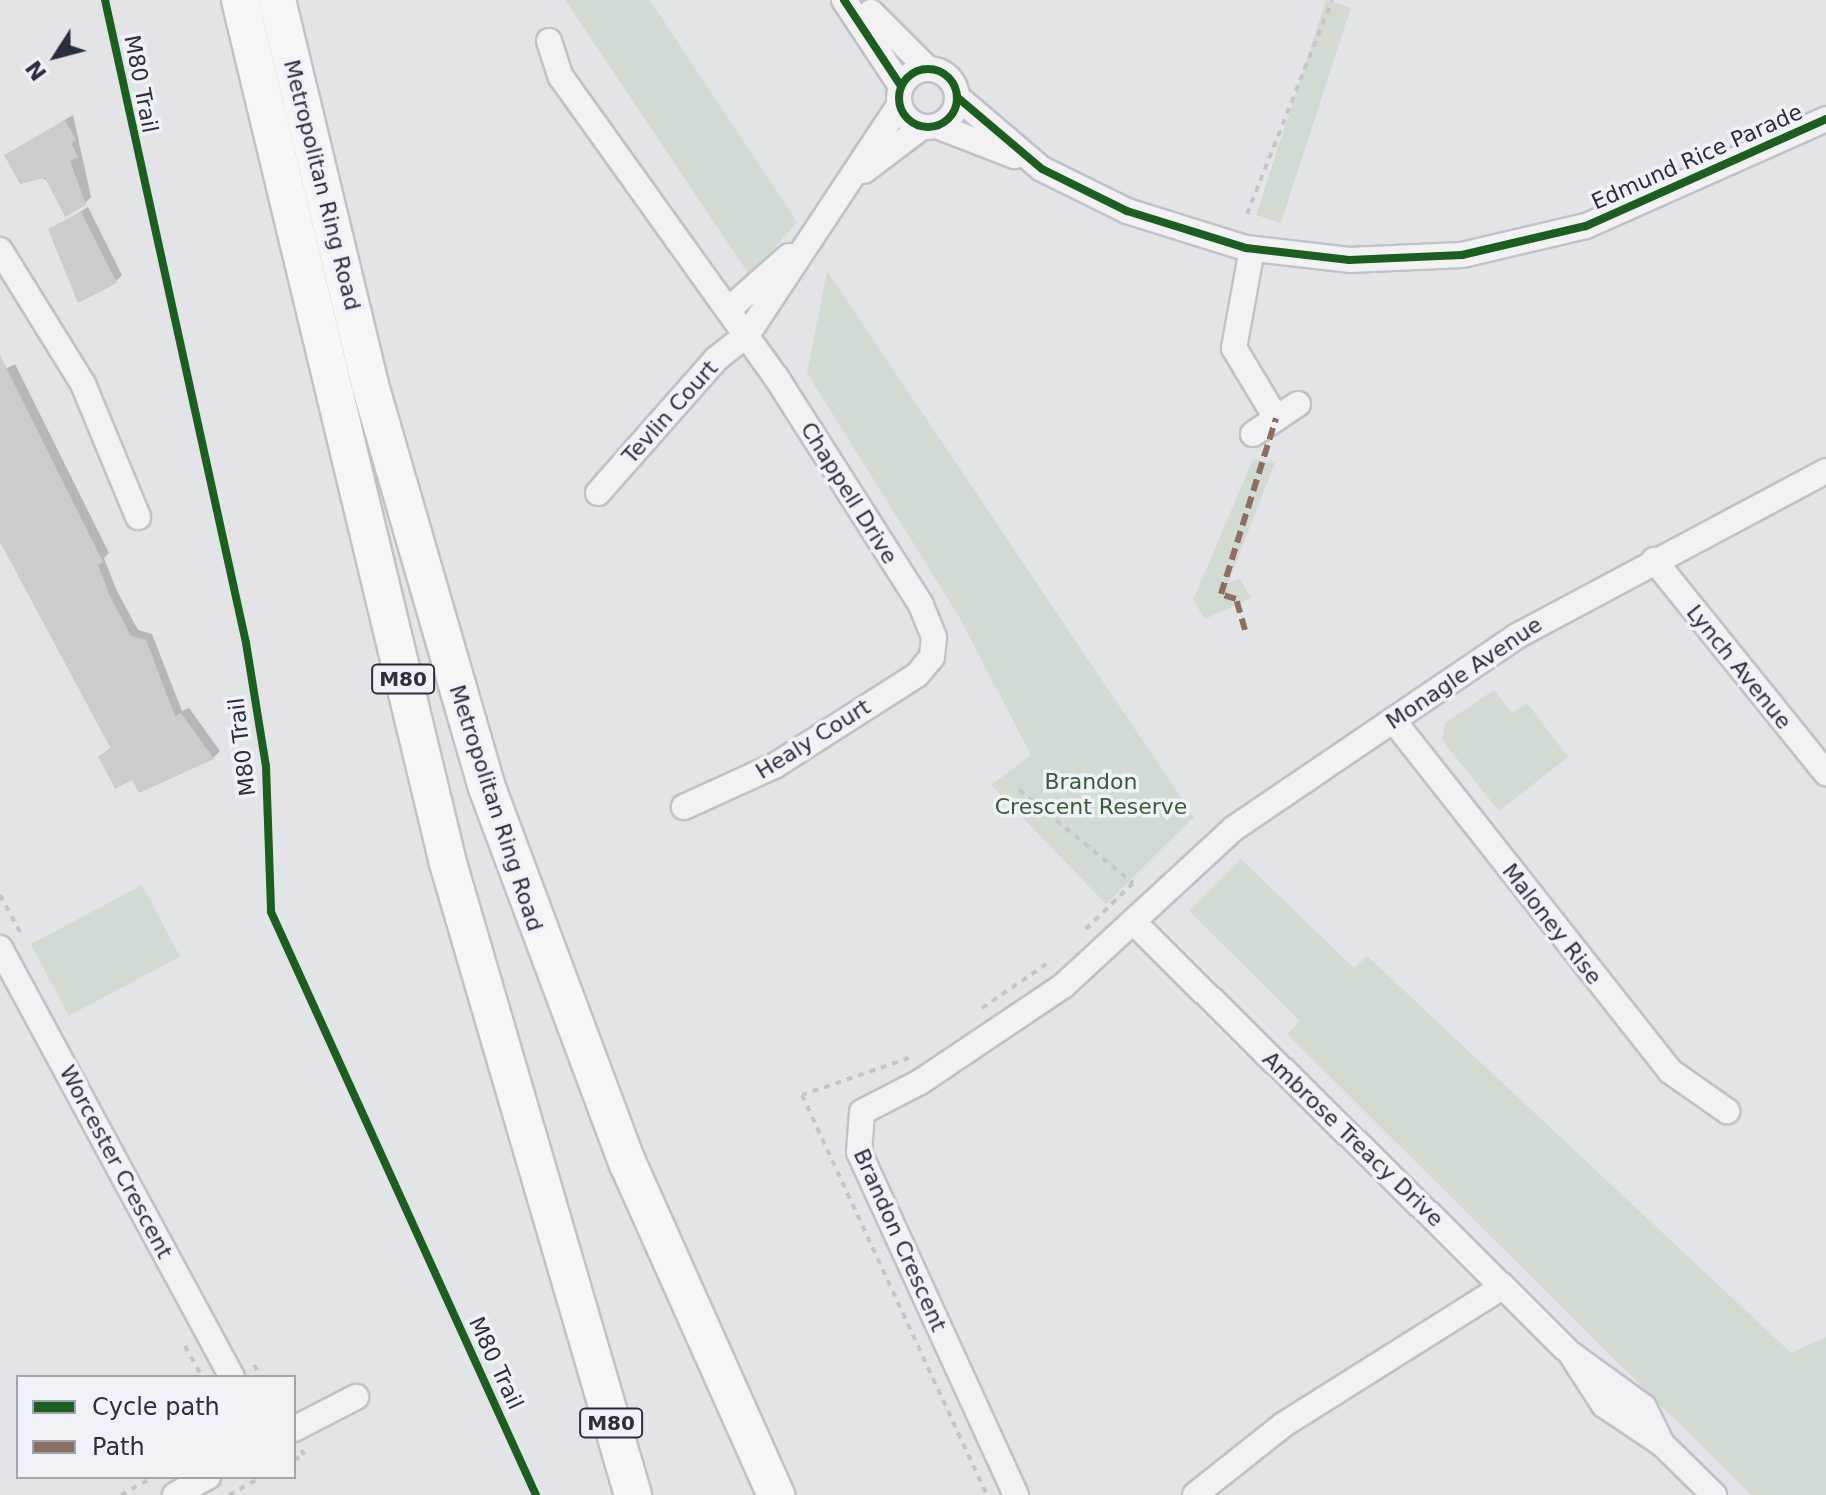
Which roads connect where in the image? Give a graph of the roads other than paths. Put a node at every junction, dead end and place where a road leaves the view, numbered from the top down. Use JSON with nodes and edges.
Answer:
{"nodes":[{"id":1,"x":240,"y":0,"type":"edge"},
{"id":2,"x":277,"y":0,"type":"edge"},
{"id":3,"x":844,"y":0,"type":"edge"},
{"id":4,"x":862,"y":0,"type":"edge"},
{"id":5,"x":549,"y":41,"type":"dead end"},
{"id":6,"x":928,"y":69,"type":"junction"},
{"id":7,"x":900,"y":95,"type":"junction"},
{"id":8,"x":957,"y":97,"type":"junction"},
{"id":9,"x":1826,"y":119,"type":"edge"},
{"id":10,"x":930,"y":127,"type":"junction"},
{"id":11,"x":1042,"y":169,"type":"junction"},
{"id":12,"x":849,"y":181,"type":"junction"},
{"id":13,"x":803,"y":244,"type":"junction"},
{"id":14,"x":1252,"y":249,"type":"junction"},
{"id":15,"x":0,"y":250,"type":"edge"},
{"id":16,"x":729,"y":309,"type":"junction"},
{"id":17,"x":747,"y":335,"type":"junction"},
{"id":18,"x":1298,"y":404,"type":"dead end"},
{"id":19,"x":1276,"y":418,"type":"junction"},
{"id":20,"x":1253,"y":434,"type":"dead end"},
{"id":21,"x":1826,"y":471,"type":"edge"},
{"id":22,"x":598,"y":493,"type":"dead end"},
{"id":23,"x":138,"y":517,"type":"dead end"},
{"id":24,"x":1654,"y":560,"type":"junction"},
{"id":25,"x":932,"y":657,"type":"joint"},
{"id":26,"x":1393,"y":720,"type":"junction"},
{"id":27,"x":1826,"y":773,"type":"edge"},
{"id":28,"x":684,"y":807,"type":"dead end"},
{"id":29,"x":1135,"y":924,"type":"junction"},
{"id":30,"x":0,"y":948,"type":"edge"},
{"id":31,"x":1727,"y":1111,"type":"dead end"},
{"id":32,"x":1502,"y":1287,"type":"junction"},
{"id":33,"x":231,"y":1375,"type":"edge"},
{"id":34,"x":356,"y":1397,"type":"dead end"},
{"id":35,"x":296,"y":1428,"type":"edge"},
{"id":36,"x":204,"y":1479,"type":"edge"},
{"id":37,"x":175,"y":1495,"type":"edge"},
{"id":38,"x":633,"y":1495,"type":"edge"},
{"id":39,"x":776,"y":1495,"type":"edge"},
{"id":40,"x":1016,"y":1495,"type":"edge"},
{"id":41,"x":1195,"y":1495,"type":"edge"},
{"id":42,"x":1714,"y":1495,"type":"edge"}],
"edges":[{"from":1,"to":38,"type":"highway","name":"Metropolitan Ring Road","number":"M80"},
{"from":2,"to":39,"type":"highway","name":"Metropolitan Ring Road","number":"M80"},
{"from":3,"to":7,"type":"street"},
{"from":4,"to":6,"type":"street"},
{"from":5,"to":16,"type":"street","name":"Chappell Drive"},
{"from":6,"to":7,"type":"street"},
{"from":6,"to":8,"type":"street"},
{"from":7,"to":10,"type":"street"},
{"from":7,"to":12,"type":"street"},
{"from":8,"to":10,"type":"street"},
{"from":8,"to":11,"type":"street","name":"Edmund Rice Parade"},
{"from":9,"to":14,"type":"street","name":"Edmund Rice Parade"},
{"from":10,"to":11,"type":"street","name":"Edmund Rice Parade"},
{"from":10,"to":12,"type":"street"},
{"from":11,"to":14,"type":"street","name":"Edmund Rice Parade"},
{"from":12,"to":13,"type":"street"},
{"from":13,"to":16,"type":"street"},
{"from":13,"to":17,"type":"street"},
{"from":14,"to":19,"type":"street"},
{"from":15,"to":23,"type":"street"},
{"from":16,"to":17,"type":"street","name":"Chappell Drive"},
{"from":17,"to":22,"type":"street","name":"Tevlin Court"},
{"from":17,"to":25,"type":"street","name":"Chappell Drive"},
{"from":18,"to":19,"type":"street"},
{"from":19,"to":20,"type":"street"},
{"from":21,"to":24,"type":"street","name":"Monagle Avenue"},
{"from":24,"to":26,"type":"street","name":"Monagle Avenue"},
{"from":24,"to":27,"type":"street","name":"Lynch Avenue"},
{"from":25,"to":28,"type":"street","name":"Healy Court"},
{"from":26,"to":29,"type":"street","name":"Monagle Avenue"},
{"from":26,"to":31,"type":"street","name":"Maloney Rise"},
{"from":29,"to":32,"type":"street","name":"Ambrose Treacy Drive"},
{"from":29,"to":40,"type":"street","name":"Brandon Crescent"},
{"from":30,"to":33,"type":"street","name":"Worcester Crescent"},
{"from":32,"to":41,"type":"street"},
{"from":32,"to":42,"type":"street","name":"Ambrose Treacy Drive"},
{"from":34,"to":35,"type":"street"},
{"from":36,"to":37,"type":"street"}]}
